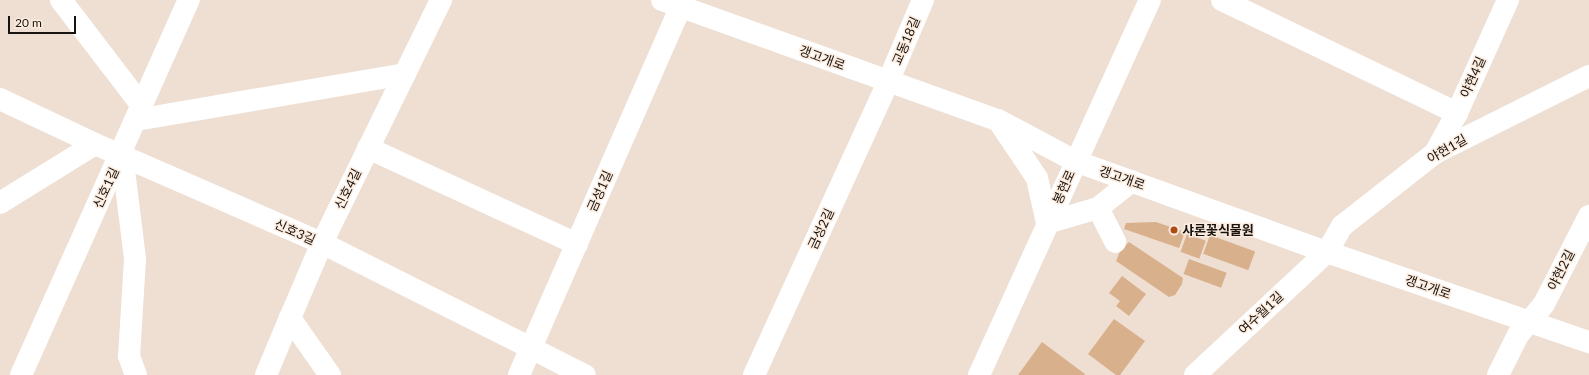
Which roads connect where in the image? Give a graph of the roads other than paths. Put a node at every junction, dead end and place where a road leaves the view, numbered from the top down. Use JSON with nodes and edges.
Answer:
{"nodes":[{"id":1,"x":61,"y":0,"type":"edge"},
{"id":2,"x":189,"y":0,"type":"edge"},
{"id":3,"x":441,"y":0,"type":"edge"},
{"id":4,"x":923,"y":0,"type":"edge"},
{"id":5,"x":1150,"y":0,"type":"edge"},
{"id":6,"x":1222,"y":0,"type":"edge"},
{"id":7,"x":1508,"y":0,"type":"edge"},
{"id":8,"x":675,"y":2,"type":"edge"},
{"id":9,"x":405,"y":74,"type":"junction"},
{"id":10,"x":1589,"y":76,"type":"edge"},
{"id":11,"x":888,"y":82,"type":"junction"},
{"id":12,"x":0,"y":98,"type":"edge"},
{"id":13,"x":139,"y":113,"type":"junction"},
{"id":14,"x":1457,"y":113,"type":"junction"},
{"id":15,"x":998,"y":120,"type":"junction"},
{"id":16,"x":95,"y":144,"type":"junction"},
{"id":17,"x":368,"y":148,"type":"junction"},
{"id":18,"x":1435,"y":153,"type":"junction"},
{"id":19,"x":122,"y":154,"type":"junction"},
{"id":20,"x":1075,"y":161,"type":"junction"},
{"id":21,"x":1132,"y":182,"type":"junction"},
{"id":22,"x":0,"y":203,"type":"edge"},
{"id":23,"x":1098,"y":208,"type":"junction"},
{"id":24,"x":1589,"y":216,"type":"edge"},
{"id":25,"x":1047,"y":223,"type":"junction"},
{"id":26,"x":1115,"y":242,"type":"dead end"},
{"id":27,"x":322,"y":243,"type":"junction"},
{"id":28,"x":577,"y":244,"type":"junction"},
{"id":29,"x":1328,"y":252,"type":"junction"},
{"id":30,"x":290,"y":318,"type":"junction"},
{"id":31,"x":1530,"y":322,"type":"junction"},
{"id":32,"x":1589,"y":342,"type":"edge"},
{"id":33,"x":530,"y":350,"type":"junction"},
{"id":34,"x":21,"y":375,"type":"edge"},
{"id":35,"x":136,"y":375,"type":"edge"},
{"id":36,"x":266,"y":375,"type":"edge"},
{"id":37,"x":330,"y":375,"type":"edge"},
{"id":38,"x":519,"y":375,"type":"edge"},
{"id":39,"x":585,"y":375,"type":"edge"},
{"id":40,"x":754,"y":375,"type":"edge"},
{"id":41,"x":979,"y":375,"type":"edge"},
{"id":42,"x":1195,"y":375,"type":"edge"},
{"id":43,"x":1498,"y":375,"type":"edge"}],
"edges":[{"from":1,"to":13,"type":"street"},
{"from":2,"to":13,"type":"street","name":"신호1길"},
{"from":3,"to":9,"type":"street","name":"신호4길"},
{"from":4,"to":11,"type":"street","name":"교동18길"},
{"from":5,"to":20,"type":"street","name":"봉현로"},
{"from":6,"to":14,"type":"street"},
{"from":7,"to":14,"type":"street","name":"야현4길"},
{"from":8,"to":11,"type":"street","name":"갱고개로"},
{"from":8,"to":28,"type":"street","name":"금성1길"},
{"from":9,"to":13,"type":"street"},
{"from":9,"to":17,"type":"street","name":"신호4길"},
{"from":10,"to":18,"type":"street","name":"야현1길"},
{"from":11,"to":15,"type":"street","name":"갱고개로"},
{"from":11,"to":40,"type":"street","name":"금성2길"},
{"from":12,"to":16,"type":"street","name":"신호3길"},
{"from":13,"to":19,"type":"street","name":"신호1길"},
{"from":14,"to":18,"type":"street","name":"야현4길"},
{"from":15,"to":20,"type":"street","name":"갱고개로"},
{"from":15,"to":25,"type":"street"},
{"from":16,"to":19,"type":"street","name":"신호3길"},
{"from":16,"to":22,"type":"street"},
{"from":17,"to":27,"type":"street","name":"신호4길"},
{"from":17,"to":28,"type":"street"},
{"from":18,"to":29,"type":"street","name":"야현1길"},
{"from":19,"to":27,"type":"street","name":"신호3길"},
{"from":19,"to":34,"type":"street","name":"신호1길"},
{"from":19,"to":35,"type":"street"},
{"from":20,"to":21,"type":"street","name":"갱고개로"},
{"from":20,"to":25,"type":"street","name":"봉현로"},
{"from":21,"to":23,"type":"street"},
{"from":21,"to":29,"type":"street","name":"갱고개로"},
{"from":23,"to":25,"type":"street"},
{"from":23,"to":26,"type":"street"},
{"from":24,"to":31,"type":"street","name":"야현2길"},
{"from":25,"to":41,"type":"street","name":"봉현로"},
{"from":27,"to":30,"type":"street","name":"신호4길"},
{"from":27,"to":33,"type":"street","name":"신호3길"},
{"from":28,"to":33,"type":"street","name":"금성1길"},
{"from":29,"to":31,"type":"street","name":"갱고개로"},
{"from":29,"to":42,"type":"street","name":"여수월1길"},
{"from":30,"to":36,"type":"street","name":"신호4길"},
{"from":30,"to":37,"type":"street"},
{"from":31,"to":32,"type":"street","name":"갱고개로"},
{"from":31,"to":43,"type":"street","name":"야현2길"},
{"from":33,"to":38,"type":"street","name":"금성1길"},
{"from":33,"to":39,"type":"street","name":"신호3길"}]}
